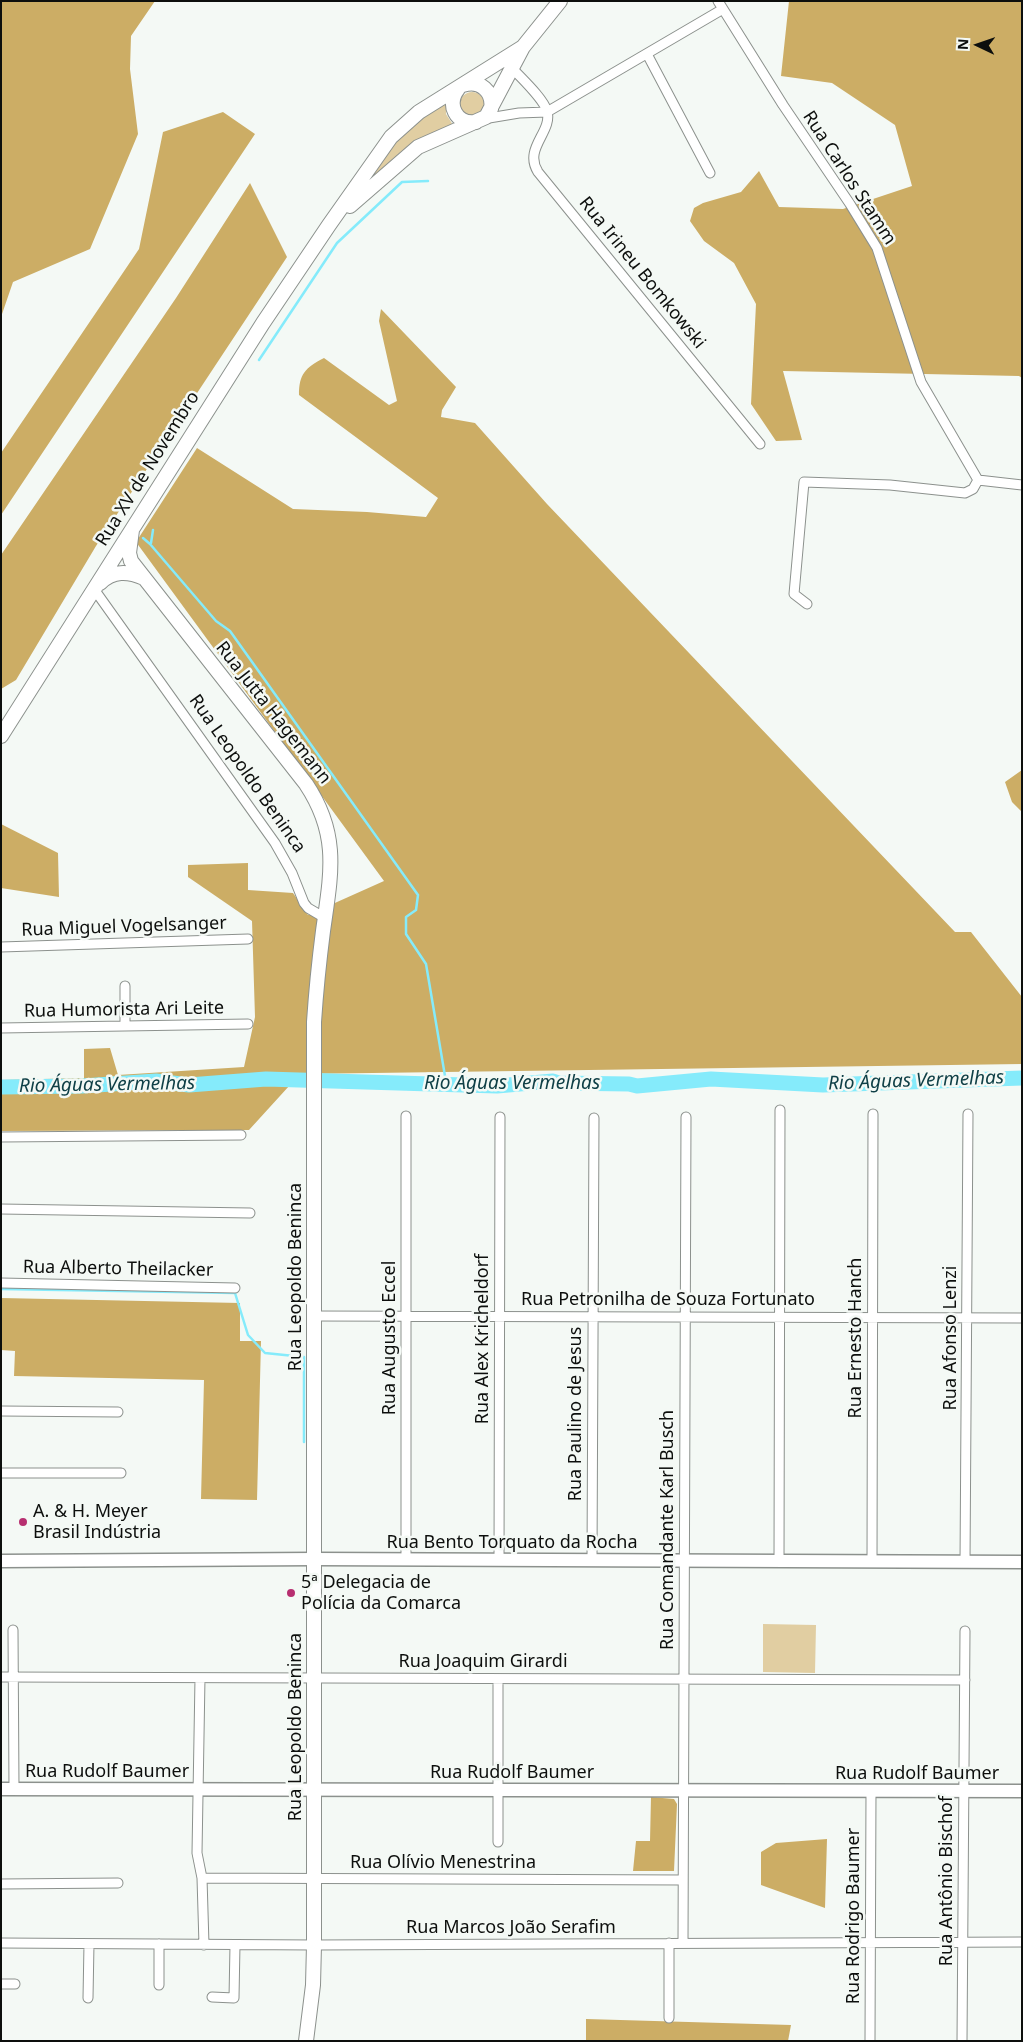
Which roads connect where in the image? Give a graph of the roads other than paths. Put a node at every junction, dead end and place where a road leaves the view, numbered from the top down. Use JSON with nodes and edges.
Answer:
{"nodes":[{"id":1,"x":558,"y":2,"type":"edge"},
{"id":2,"x":721,"y":5,"type":"edge"},
{"id":3,"x":523,"y":47,"type":"junction"},
{"id":4,"x":646,"y":54,"type":"junction"},
{"id":5,"x":512,"y":68,"type":"junction"},
{"id":6,"x":460,"y":87,"type":"junction"},
{"id":7,"x":547,"y":112,"type":"junction"},
{"id":8,"x":483,"y":117,"type":"junction"},
{"id":9,"x":710,"y":173,"type":"dead end"},
{"id":10,"x":329,"y":225,"type":"junction"},
{"id":11,"x":760,"y":444,"type":"dead end"},
{"id":12,"x":978,"y":480,"type":"junction"},
{"id":13,"x":1022,"y":485,"type":"edge"},
{"id":14,"x":132,"y":530,"type":"junction"},
{"id":15,"x":144,"y":578,"type":"junction"},
{"id":16,"x":94,"y":589,"type":"junction"},
{"id":17,"x":807,"y":604,"type":"dead end"},
{"id":18,"x":1,"y":736,"type":"edge"},
{"id":19,"x":325,"y":918,"type":"junction"},
{"id":20,"x":248,"y":939,"type":"dead end"},
{"id":21,"x":1,"y":947,"type":"edge"},
{"id":22,"x":125,"y":986,"type":"dead end"},
{"id":23,"x":248,"y":1024,"type":"dead end"},
{"id":24,"x":125,"y":1026,"type":"junction"},
{"id":25,"x":1,"y":1028,"type":"edge"},
{"id":26,"x":780,"y":1110,"type":"dead end"},
{"id":27,"x":873,"y":1114,"type":"dead end"},
{"id":28,"x":968,"y":1114,"type":"dead end"},
{"id":29,"x":406,"y":1116,"type":"dead end"},
{"id":30,"x":500,"y":1117,"type":"dead end"},
{"id":31,"x":686,"y":1117,"type":"dead end"},
{"id":32,"x":594,"y":1118,"type":"dead end"},
{"id":33,"x":241,"y":1135,"type":"dead end"},
{"id":34,"x":1,"y":1137,"type":"edge"},
{"id":35,"x":1,"y":1209,"type":"edge"},
{"id":36,"x":250,"y":1214,"type":"dead end"},
{"id":37,"x":1,"y":1283,"type":"edge"},
{"id":38,"x":235,"y":1288,"type":"dead end"},
{"id":39,"x":314,"y":1316,"type":"junction"},
{"id":40,"x":406,"y":1316,"type":"junction"},
{"id":41,"x":500,"y":1316,"type":"junction"},
{"id":42,"x":593,"y":1316,"type":"junction"},
{"id":43,"x":685,"y":1317,"type":"junction"},
{"id":44,"x":780,"y":1317,"type":"junction"},
{"id":45,"x":873,"y":1317,"type":"junction"},
{"id":46,"x":967,"y":1317,"type":"junction"},
{"id":47,"x":1022,"y":1318,"type":"edge"},
{"id":48,"x":1,"y":1411,"type":"edge"},
{"id":49,"x":118,"y":1412,"type":"dead end"},
{"id":50,"x":1,"y":1473,"type":"edge"},
{"id":51,"x":122,"y":1473,"type":"dead end"},
{"id":52,"x":315,"y":1559,"type":"junction"},
{"id":53,"x":406,"y":1560,"type":"junction"},
{"id":54,"x":499,"y":1560,"type":"junction"},
{"id":55,"x":592,"y":1560,"type":"junction"},
{"id":56,"x":1,"y":1561,"type":"edge"},
{"id":57,"x":684,"y":1561,"type":"junction"},
{"id":58,"x":779,"y":1561,"type":"junction"},
{"id":59,"x":872,"y":1562,"type":"junction"},
{"id":60,"x":965,"y":1562,"type":"junction"},
{"id":61,"x":1022,"y":1562,"type":"edge"},
{"id":62,"x":13,"y":1630,"type":"dead end"},
{"id":63,"x":965,"y":1631,"type":"dead end"},
{"id":64,"x":1,"y":1677,"type":"edge"},
{"id":65,"x":13,"y":1677,"type":"junction"},
{"id":66,"x":200,"y":1678,"type":"junction"},
{"id":67,"x":314,"y":1678,"type":"junction"},
{"id":68,"x":498,"y":1679,"type":"junction"},
{"id":69,"x":684,"y":1679,"type":"junction"},
{"id":70,"x":965,"y":1680,"type":"junction"},
{"id":71,"x":8,"y":1790,"type":"edge"},
{"id":72,"x":198,"y":1790,"type":"junction"},
{"id":73,"x":314,"y":1790,"type":"junction"},
{"id":74,"x":498,"y":1790,"type":"junction"},
{"id":75,"x":684,"y":1791,"type":"junction"},
{"id":76,"x":871,"y":1791,"type":"junction"},
{"id":77,"x":964,"y":1791,"type":"junction"},
{"id":78,"x":1022,"y":1792,"type":"edge"},
{"id":79,"x":498,"y":1842,"type":"dead end"},
{"id":80,"x":202,"y":1878,"type":"junction"},
{"id":81,"x":314,"y":1879,"type":"junction"},
{"id":82,"x":683,"y":1880,"type":"junction"},
{"id":83,"x":118,"y":1883,"type":"dead end"},
{"id":84,"x":1,"y":1884,"type":"edge"},
{"id":85,"x":1022,"y":1942,"type":"edge"},
{"id":86,"x":1,"y":1943,"type":"edge"},
{"id":87,"x":669,"y":1943,"type":"junction"},
{"id":88,"x":683,"y":1943,"type":"junction"},
{"id":89,"x":870,"y":1943,"type":"junction"},
{"id":90,"x":963,"y":1943,"type":"junction"},
{"id":91,"x":89,"y":1944,"type":"junction"},
{"id":92,"x":159,"y":1944,"type":"junction"},
{"id":93,"x":204,"y":1945,"type":"junction"},
{"id":94,"x":235,"y":1945,"type":"junction"},
{"id":95,"x":314,"y":1945,"type":"junction"},
{"id":96,"x":1,"y":1984,"type":"edge"},
{"id":97,"x":15,"y":1984,"type":"dead end"},
{"id":98,"x":158,"y":1985,"type":"dead end"},
{"id":99,"x":212,"y":1997,"type":"dead end"},
{"id":100,"x":88,"y":1998,"type":"dead end"},
{"id":101,"x":669,"y":2018,"type":"dead end"},
{"id":102,"x":306,"y":2041,"type":"edge"},
{"id":103,"x":870,"y":2041,"type":"edge"},
{"id":104,"x":962,"y":2041,"type":"edge"}],
"edges":[{"from":1,"to":3,"type":"main road","name":"Rua XV de Novembro"},
{"from":2,"to":4,"type":"street"},
{"from":2,"to":12,"type":"street","name":"Rua Carlos Stamm"},
{"from":3,"to":5,"type":"main road","name":"Rua XV de Novembro"},
{"from":3,"to":6,"type":"main road","name":"Rua XV de Novembro"},
{"from":4,"to":7,"type":"street"},
{"from":4,"to":9,"type":"street"},
{"from":5,"to":7,"type":"street"},
{"from":5,"to":8,"type":"main road","name":"Rua XV de Novembro"},
{"from":6,"to":8,"type":"main road"},
{"from":6,"to":8,"type":"main road"},
{"from":6,"to":10,"type":"main road","name":"Rua XV de Novembro"},
{"from":7,"to":8,"type":"street"},
{"from":7,"to":11,"type":"street","name":"Rua Irineu Bomkowski"},
{"from":8,"to":10,"type":"main road","name":"Rua XV de Novembro"},
{"from":10,"to":14,"type":"main road","name":"Rua XV de Novembro"},
{"from":12,"to":13,"type":"street"},
{"from":12,"to":17,"type":"street"},
{"from":14,"to":15,"type":"main road","name":"Rua Jutta Hagemann"},
{"from":14,"to":16,"type":"main road","name":"Rua XV de Novembro"},
{"from":15,"to":16,"type":"main road"},
{"from":15,"to":19,"type":"main road","name":"Rua Jutta Hagemann"},
{"from":16,"to":18,"type":"main road","name":"Rua XV de Novembro"},
{"from":16,"to":19,"type":"street","name":"Rua Leopoldo Beninca"},
{"from":19,"to":39,"type":"main road","name":"Rua Leopoldo Beninca"},
{"from":20,"to":21,"type":"street","name":"Rua Miguel Vogelsanger"},
{"from":22,"to":24,"type":"street"},
{"from":23,"to":24,"type":"street","name":"Rua Humorista Ari Leite"},
{"from":24,"to":25,"type":"street","name":"Rua Humorista Ari Leite"},
{"from":26,"to":44,"type":"street"},
{"from":27,"to":45,"type":"street","name":"Rua Ernesto Hanch"},
{"from":28,"to":46,"type":"street","name":"Rua Afonso Lenzi"},
{"from":29,"to":40,"type":"street","name":"Rua Augusto Eccel"},
{"from":30,"to":41,"type":"street","name":"Rua Alex Kricheldorf"},
{"from":31,"to":43,"type":"street","name":"Rua Comandante Karl Busch"},
{"from":32,"to":42,"type":"street","name":"Rua Paulino de Jesus"},
{"from":33,"to":34,"type":"street"},
{"from":35,"to":36,"type":"street"},
{"from":37,"to":38,"type":"street","name":"Rua Alberto Theilacker"},
{"from":39,"to":40,"type":"street","name":"Rua Petronilha de Souza Fortunato"},
{"from":39,"to":52,"type":"main road","name":"Rua Leopoldo Beninca"},
{"from":40,"to":41,"type":"street","name":"Rua Petronilha de Souza Fortunato"},
{"from":40,"to":53,"type":"street","name":"Rua Augusto Eccel"},
{"from":41,"to":42,"type":"street","name":"Rua Petronilha de Souza Fortunato"},
{"from":41,"to":54,"type":"street","name":"Rua Alex Kricheldorf"},
{"from":42,"to":43,"type":"street","name":"Rua Petronilha de Souza Fortunato"},
{"from":42,"to":55,"type":"street","name":"Rua Paulino de Jesus"},
{"from":43,"to":44,"type":"street","name":"Rua Petronilha de Souza Fortunato"},
{"from":43,"to":57,"type":"street","name":"Rua Comandante Karl Busch"},
{"from":44,"to":45,"type":"street","name":"Rua Petronilha de Souza Fortunato"},
{"from":44,"to":58,"type":"street"},
{"from":45,"to":46,"type":"street","name":"Rua Petronilha de Souza Fortunato"},
{"from":45,"to":59,"type":"street","name":"Rua Ernesto Hanch"},
{"from":46,"to":47,"type":"street","name":"Rua Petronilha de Souza Fortunato"},
{"from":46,"to":60,"type":"street","name":"Rua Afonso Lenzi"},
{"from":48,"to":49,"type":"street"},
{"from":50,"to":51,"type":"street"},
{"from":52,"to":53,"type":"street","name":"Rua Bento Torquato da Rocha"},
{"from":52,"to":56,"type":"street","name":"Rua Bento Torquato da Rocha"},
{"from":52,"to":67,"type":"main road","name":"Rua Leopoldo Beninca"},
{"from":53,"to":54,"type":"street","name":"Rua Bento Torquato da Rocha"},
{"from":54,"to":55,"type":"street","name":"Rua Bento Torquato da Rocha"},
{"from":55,"to":57,"type":"street","name":"Rua Bento Torquato da Rocha"},
{"from":57,"to":58,"type":"street","name":"Rua Bento Torquato da Rocha"},
{"from":57,"to":69,"type":"street","name":"Rua Comandante Karl Busch"},
{"from":58,"to":59,"type":"street","name":"Rua Bento Torquato da Rocha"},
{"from":59,"to":60,"type":"street","name":"Rua Bento Torquato da Rocha"},
{"from":60,"to":61,"type":"street","name":"Rua Bento Torquato da Rocha"},
{"from":62,"to":65,"type":"street"},
{"from":63,"to":70,"type":"street","name":"Rua Antônio Bischof"},
{"from":64,"to":65,"type":"street","name":"Rua Joaquim Girardi"},
{"from":65,"to":66,"type":"street","name":"Rua Joaquim Girardi"},
{"from":65,"to":71,"type":"street"},
{"from":66,"to":67,"type":"street","name":"Rua Joaquim Girardi"},
{"from":66,"to":72,"type":"street"},
{"from":67,"to":68,"type":"street","name":"Rua Joaquim Girardi"},
{"from":67,"to":73,"type":"main road","name":"Rua Leopoldo Beninca"},
{"from":68,"to":69,"type":"street","name":"Rua Joaquim Girardi"},
{"from":68,"to":74,"type":"street"},
{"from":69,"to":70,"type":"street","name":"Rua Joaquim Girardi"},
{"from":69,"to":75,"type":"street","name":"Rua Comandante Karl Busch"},
{"from":70,"to":77,"type":"street","name":"Rua Antônio Bischof"},
{"from":71,"to":72,"type":"street","name":"Rua Rudolf Baumer"},
{"from":72,"to":73,"type":"street","name":"Rua Rudolf Baumer"},
{"from":72,"to":80,"type":"street"},
{"from":73,"to":74,"type":"street","name":"Rua Rudolf Baumer"},
{"from":73,"to":81,"type":"main road","name":"Rua Leopoldo Beninca"},
{"from":74,"to":75,"type":"street","name":"Rua Rudolf Baumer"},
{"from":74,"to":79,"type":"street"},
{"from":75,"to":76,"type":"street","name":"Rua Rudolf Baumer"},
{"from":75,"to":82,"type":"street","name":"Rua Comandante Karl Busch"},
{"from":76,"to":77,"type":"street","name":"Rua Rudolf Baumer"},
{"from":76,"to":89,"type":"street","name":"Rua Rodrigo Baumer"},
{"from":77,"to":78,"type":"street","name":"Rua Rudolf Baumer"},
{"from":77,"to":90,"type":"street","name":"Rua Antônio Bischof"},
{"from":80,"to":81,"type":"street","name":"Rua Olívio Menestrina"},
{"from":80,"to":93,"type":"street"},
{"from":81,"to":82,"type":"street","name":"Rua Olívio Menestrina"},
{"from":81,"to":95,"type":"main road","name":"Rua Leopoldo Beninca"},
{"from":82,"to":88,"type":"street","name":"Rua Comandante Karl Busch"},
{"from":83,"to":84,"type":"street"},
{"from":85,"to":90,"type":"street","name":"Rua Marcos João Serafim"},
{"from":86,"to":91,"type":"street","name":"Rua Marcos João Serafim"},
{"from":87,"to":88,"type":"street","name":"Rua Marcos João Serafim"},
{"from":87,"to":95,"type":"street","name":"Rua Marcos João Serafim"},
{"from":87,"to":101,"type":"street"},
{"from":88,"to":89,"type":"street","name":"Rua Marcos João Serafim"},
{"from":89,"to":90,"type":"street","name":"Rua Marcos João Serafim"},
{"from":89,"to":103,"type":"street","name":"Rua Rodrigo Baumer"},
{"from":90,"to":104,"type":"street","name":"Rua Antônio Bischof"},
{"from":91,"to":92,"type":"street","name":"Rua Marcos João Serafim"},
{"from":91,"to":100,"type":"street"},
{"from":92,"to":93,"type":"street","name":"Rua Marcos João Serafim"},
{"from":92,"to":98,"type":"street"},
{"from":93,"to":94,"type":"street","name":"Rua Marcos João Serafim"},
{"from":94,"to":95,"type":"street","name":"Rua Marcos João Serafim"},
{"from":94,"to":99,"type":"street"},
{"from":95,"to":102,"type":"main road","name":"Rua Leopoldo Beninca"},
{"from":96,"to":97,"type":"street"}]}
